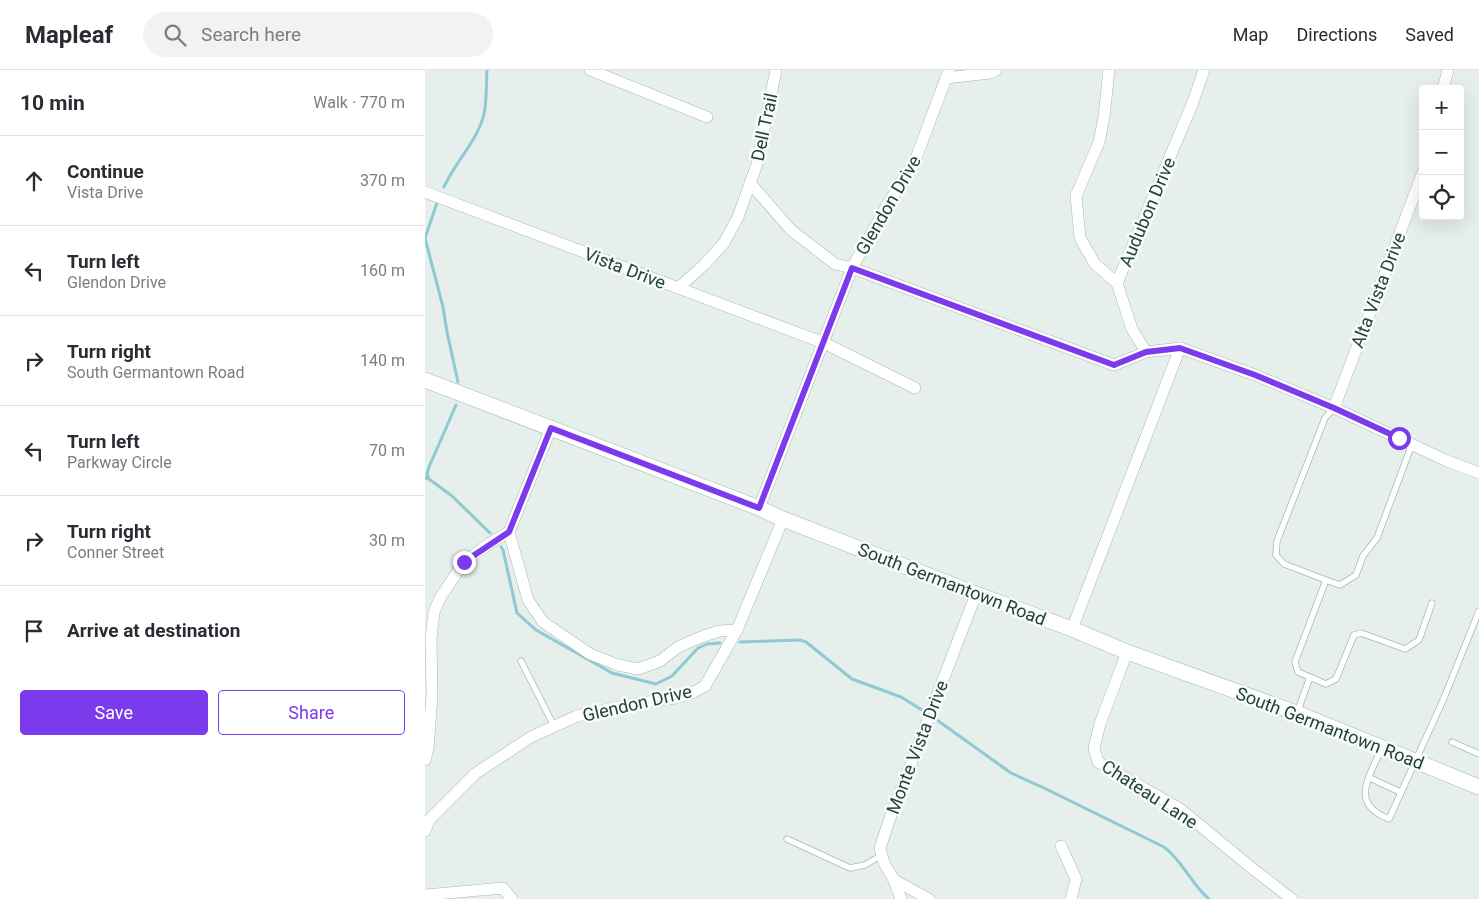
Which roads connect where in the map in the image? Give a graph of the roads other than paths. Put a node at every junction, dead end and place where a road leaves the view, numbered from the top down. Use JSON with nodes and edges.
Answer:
{"nodes":[{"id":1,"x":590,"y":70,"type":"edge"},
{"id":2,"x":776,"y":70,"type":"edge"},
{"id":3,"x":996,"y":70,"type":"edge"},
{"id":4,"x":1109,"y":70,"type":"edge"},
{"id":5,"x":1204,"y":70,"type":"edge"},
{"id":6,"x":1448,"y":70,"type":"edge"},
{"id":7,"x":948,"y":74,"type":"edge"},
{"id":8,"x":1444,"y":85,"type":"edge"},
{"id":9,"x":707,"y":117,"type":"dead end"},
{"id":10,"x":1422,"y":175,"type":"edge"},
{"id":11,"x":750,"y":183,"type":"junction"},
{"id":12,"x":425,"y":192,"type":"edge"},
{"id":13,"x":852,"y":268,"type":"junction"},
{"id":14,"x":1117,"y":283,"type":"junction"},
{"id":15,"x":678,"y":288,"type":"junction"},
{"id":16,"x":824,"y":343,"type":"junction"},
{"id":17,"x":1180,"y":348,"type":"junction"},
{"id":18,"x":1146,"y":352,"type":"junction"},
{"id":19,"x":425,"y":380,"type":"edge"},
{"id":20,"x":915,"y":388,"type":"dead end"},
{"id":21,"x":1334,"y":408,"type":"junction"},
{"id":22,"x":551,"y":428,"type":"junction"},
{"id":23,"x":1412,"y":444,"type":"junction"},
{"id":24,"x":1479,"y":473,"type":"edge"},
{"id":25,"x":759,"y":508,"type":"junction"},
{"id":26,"x":783,"y":519,"type":"junction"},
{"id":27,"x":509,"y":532,"type":"junction"},
{"id":28,"x":1327,"y":580,"type":"junction"},
{"id":29,"x":976,"y":594,"type":"junction"},
{"id":30,"x":1432,"y":603,"type":"dead end"},
{"id":31,"x":1479,"y":611,"type":"edge"},
{"id":32,"x":1072,"y":629,"type":"junction"},
{"id":33,"x":737,"y":630,"type":"junction"},
{"id":34,"x":1127,"y":652,"type":"junction"},
{"id":35,"x":521,"y":661,"type":"dead end"},
{"id":36,"x":1310,"y":677,"type":"junction"},
{"id":37,"x":1296,"y":713,"type":"junction"},
{"id":38,"x":555,"y":726,"type":"junction"},
{"id":39,"x":1452,"y":742,"type":"dead end"},
{"id":40,"x":1381,"y":748,"type":"junction"},
{"id":41,"x":1479,"y":754,"type":"edge"},
{"id":42,"x":425,"y":760,"type":"edge"},
{"id":43,"x":1414,"y":761,"type":"junction"},
{"id":44,"x":1370,"y":778,"type":"junction"},
{"id":45,"x":1479,"y":787,"type":"edge"},
{"id":46,"x":1400,"y":792,"type":"junction"},
{"id":47,"x":425,"y":831,"type":"edge"},
{"id":48,"x":787,"y":840,"type":"dead end"},
{"id":49,"x":1061,"y":846,"type":"dead end"},
{"id":50,"x":882,"y":855,"type":"junction"},
{"id":51,"x":894,"y":880,"type":"junction"},
{"id":52,"x":425,"y":895,"type":"edge"},
{"id":53,"x":512,"y":899,"type":"edge"},
{"id":54,"x":901,"y":899,"type":"edge"},
{"id":55,"x":929,"y":899,"type":"edge"},
{"id":56,"x":1071,"y":899,"type":"edge"},
{"id":57,"x":1292,"y":899,"type":"edge"}],
"edges":[{"from":1,"to":9,"type":"street"},
{"from":2,"to":11,"type":"street","name":"Dell Trail"},
{"from":3,"to":7,"type":"street"},
{"from":4,"to":14,"type":"street"},
{"from":5,"to":14,"type":"street","name":"Audubon Drive"},
{"from":6,"to":8,"type":"street"},
{"from":7,"to":13,"type":"street","name":"Glendon Drive"},
{"from":10,"to":21,"type":"street","name":"Alta Vista Drive"},
{"from":11,"to":13,"type":"street"},
{"from":11,"to":15,"type":"street","name":"Vista Drive"},
{"from":12,"to":15,"type":"street","name":"Vista Drive"},
{"from":13,"to":16,"type":"street","name":"Glendon Drive"},
{"from":13,"to":18,"type":"street"},
{"from":14,"to":18,"type":"street","name":"Audubon Drive"},
{"from":15,"to":16,"type":"street"},
{"from":16,"to":20,"type":"street"},
{"from":16,"to":25,"type":"street","name":"Glendon Drive"},
{"from":17,"to":18,"type":"street"},
{"from":17,"to":21,"type":"street"},
{"from":17,"to":32,"type":"street"},
{"from":19,"to":22,"type":"main road","name":"South Germantown Road"},
{"from":21,"to":23,"type":"street"},
{"from":21,"to":28,"type":"lane"},
{"from":22,"to":25,"type":"main road","name":"South Germantown Road"},
{"from":22,"to":27,"type":"street"},
{"from":23,"to":24,"type":"street"},
{"from":23,"to":28,"type":"lane"},
{"from":25,"to":26,"type":"main road","name":"South Germantown Road"},
{"from":26,"to":29,"type":"main road","name":"South Germantown Road"},
{"from":26,"to":33,"type":"street","name":"Glendon Drive"},
{"from":27,"to":33,"type":"street"},
{"from":27,"to":42,"type":"street"},
{"from":28,"to":36,"type":"lane"},
{"from":29,"to":32,"type":"main road","name":"South Germantown Road"},
{"from":29,"to":50,"type":"street","name":"Monte Vista Drive"},
{"from":30,"to":36,"type":"lane"},
{"from":31,"to":43,"type":"lane"},
{"from":32,"to":34,"type":"main road","name":"South Germantown Road"},
{"from":33,"to":38,"type":"street","name":"Glendon Drive"},
{"from":34,"to":37,"type":"main road","name":"South Germantown Road"},
{"from":34,"to":57,"type":"street","name":"Chateau Lane"},
{"from":35,"to":38,"type":"lane"},
{"from":36,"to":37,"type":"lane"},
{"from":37,"to":40,"type":"main road","name":"South Germantown Road"},
{"from":38,"to":47,"type":"street","name":"Glendon Drive"},
{"from":39,"to":41,"type":"lane"},
{"from":40,"to":43,"type":"main road","name":"South Germantown Road"},
{"from":40,"to":44,"type":"lane"},
{"from":43,"to":45,"type":"main road","name":"South Germantown Road"},
{"from":43,"to":46,"type":"lane"},
{"from":44,"to":46,"type":"lane"},
{"from":44,"to":46,"type":"lane"},
{"from":48,"to":50,"type":"lane"},
{"from":49,"to":56,"type":"street"},
{"from":50,"to":51,"type":"street"},
{"from":51,"to":54,"type":"street"},
{"from":51,"to":55,"type":"street"},
{"from":52,"to":53,"type":"street"}]}
